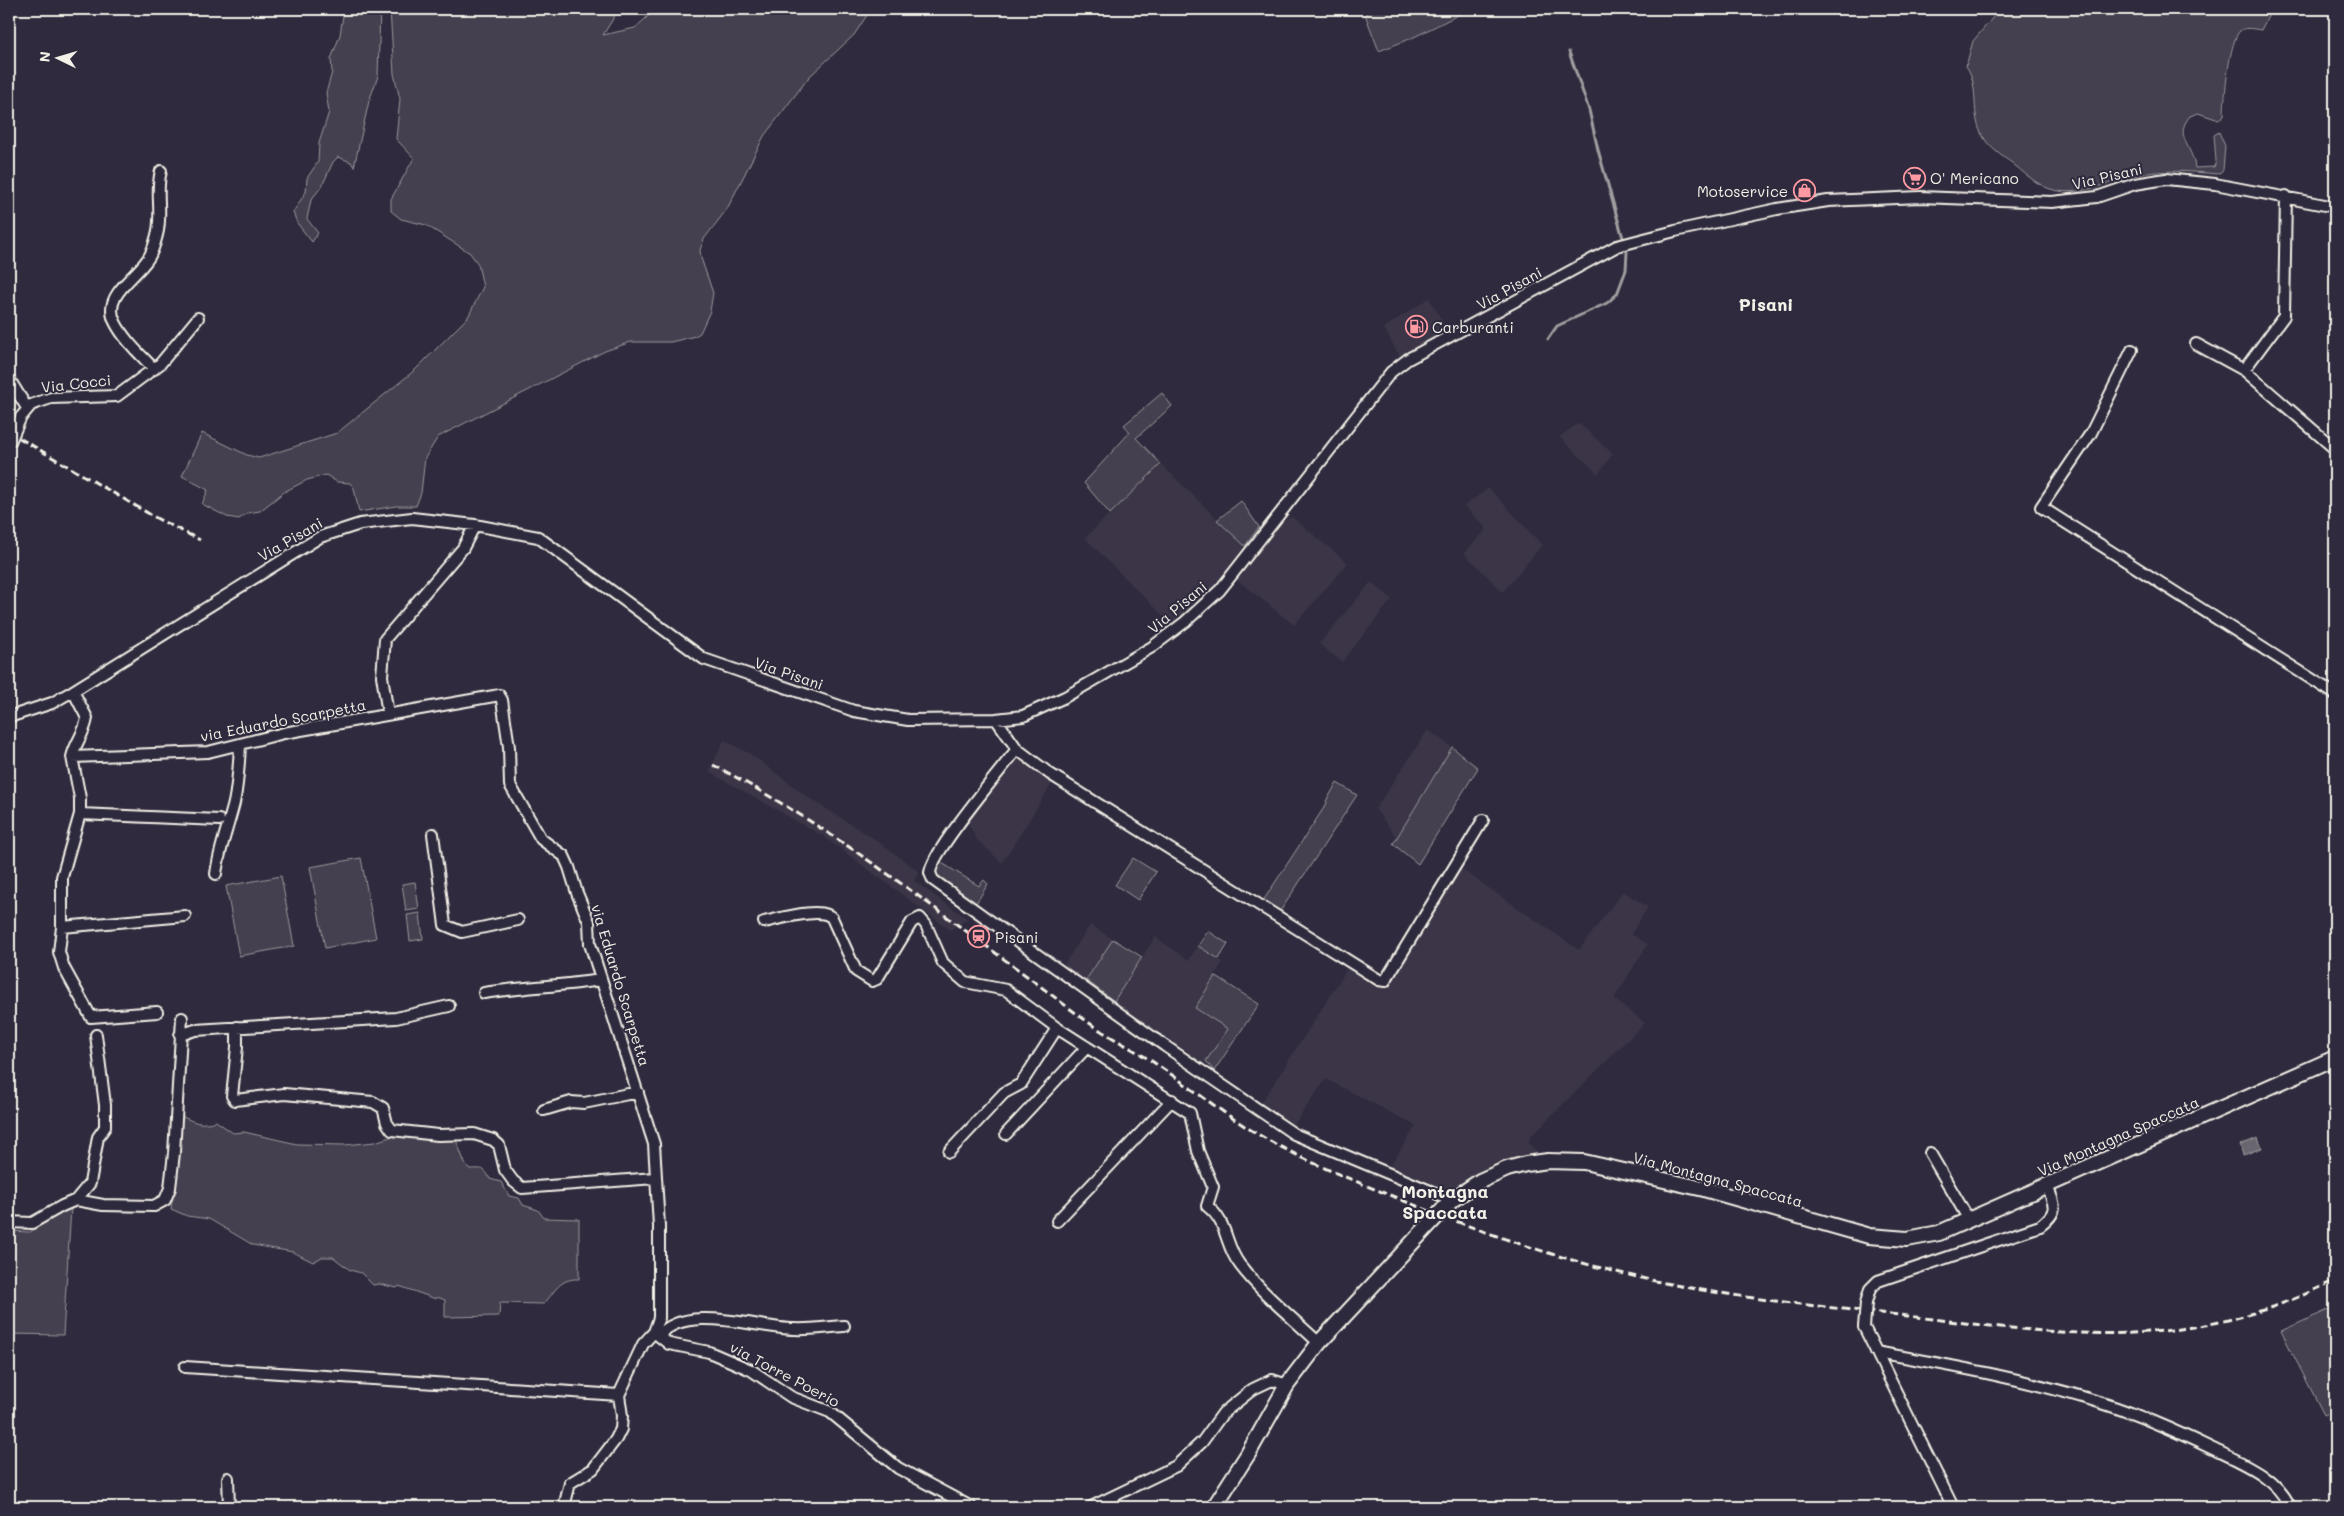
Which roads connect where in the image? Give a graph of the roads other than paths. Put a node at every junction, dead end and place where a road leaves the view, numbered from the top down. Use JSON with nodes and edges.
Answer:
{"nodes":[{"id":1,"x":161,"y":171,"type":"dead end"},
{"id":2,"x":2286,"y":196,"type":"junction"},
{"id":3,"x":2335,"y":207,"type":"edge"},
{"id":4,"x":198,"y":318,"type":"dead end"},
{"id":5,"x":2196,"y":344,"type":"dead end"},
{"id":6,"x":2132,"y":350,"type":"dead end"},
{"id":7,"x":154,"y":369,"type":"junction"},
{"id":8,"x":2244,"y":370,"type":"junction"},
{"id":9,"x":9,"y":379,"type":"edge"},
{"id":10,"x":24,"y":413,"type":"junction"},
{"id":11,"x":9,"y":444,"type":"edge"},
{"id":12,"x":2335,"y":449,"type":"edge"},
{"id":13,"x":475,"y":524,"type":"junction"},
{"id":14,"x":73,"y":691,"type":"junction"},
{"id":15,"x":2335,"y":694,"type":"edge"},
{"id":16,"x":388,"y":714,"type":"junction"},
{"id":17,"x":9,"y":717,"type":"edge"},
{"id":18,"x":996,"y":719,"type":"junction"},
{"id":19,"x":240,"y":745,"type":"junction"},
{"id":20,"x":1018,"y":748,"type":"junction"},
{"id":21,"x":72,"y":757,"type":"junction"},
{"id":22,"x":80,"y":814,"type":"junction"},
{"id":23,"x":219,"y":820,"type":"dead end"},
{"id":24,"x":1482,"y":820,"type":"dead end"},
{"id":25,"x":433,"y":834,"type":"dead end"},
{"id":26,"x":216,"y":874,"type":"dead end"},
{"id":27,"x":185,"y":916,"type":"dead end"},
{"id":28,"x":518,"y":920,"type":"dead end"},
{"id":29,"x":764,"y":922,"type":"dead end"},
{"id":30,"x":62,"y":927,"type":"junction"},
{"id":31,"x":601,"y":980,"type":"junction"},
{"id":32,"x":484,"y":993,"type":"dead end"},
{"id":33,"x":449,"y":1006,"type":"dead end"},
{"id":34,"x":157,"y":1012,"type":"dead end"},
{"id":35,"x":182,"y":1018,"type":"dead end"},
{"id":36,"x":237,"y":1027,"type":"junction"},
{"id":37,"x":1057,"y":1028,"type":"junction"},
{"id":38,"x":96,"y":1035,"type":"dead end"},
{"id":39,"x":180,"y":1035,"type":"junction"},
{"id":40,"x":1087,"y":1047,"type":"junction"},
{"id":41,"x":2335,"y":1058,"type":"edge"},
{"id":42,"x":638,"y":1092,"type":"junction"},
{"id":43,"x":1172,"y":1100,"type":"junction"},
{"id":44,"x":544,"y":1110,"type":"dead end"},
{"id":45,"x":1006,"y":1134,"type":"dead end"},
{"id":46,"x":950,"y":1152,"type":"dead end"},
{"id":47,"x":1930,"y":1153,"type":"dead end"},
{"id":48,"x":655,"y":1178,"type":"junction"},
{"id":49,"x":2047,"y":1186,"type":"junction"},
{"id":50,"x":76,"y":1200,"type":"junction"},
{"id":51,"x":1452,"y":1200,"type":"junction"},
{"id":52,"x":1968,"y":1220,"type":"junction"},
{"id":53,"x":1057,"y":1221,"type":"dead end"},
{"id":54,"x":9,"y":1222,"type":"edge"},
{"id":55,"x":844,"y":1326,"type":"dead end"},
{"id":56,"x":656,"y":1334,"type":"junction"},
{"id":57,"x":1320,"y":1343,"type":"junction"},
{"id":58,"x":1876,"y":1352,"type":"junction"},
{"id":59,"x":186,"y":1367,"type":"dead end"},
{"id":60,"x":1287,"y":1385,"type":"junction"},
{"id":61,"x":619,"y":1395,"type":"junction"},
{"id":62,"x":581,"y":1475,"type":"junction"},
{"id":63,"x":228,"y":1478,"type":"dead end"},
{"id":64,"x":228,"y":1507,"type":"edge"},
{"id":65,"x":564,"y":1507,"type":"edge"},
{"id":66,"x":570,"y":1507,"type":"edge"},
{"id":67,"x":971,"y":1507,"type":"edge"},
{"id":68,"x":1091,"y":1507,"type":"edge"},
{"id":69,"x":1214,"y":1507,"type":"edge"},
{"id":70,"x":1952,"y":1507,"type":"edge"},
{"id":71,"x":2290,"y":1507,"type":"edge"}],
"edges":[{"from":1,"to":7,"type":"street"},
{"from":2,"to":3,"type":"street","name":"Via Pisani"},
{"from":2,"to":8,"type":"street"},
{"from":2,"to":18,"type":"street","name":"Via Pisani"},
{"from":4,"to":7,"type":"street","name":"Via Cocci"},
{"from":5,"to":8,"type":"street"},
{"from":6,"to":15,"type":"street"},
{"from":7,"to":10,"type":"street","name":"Via Cocci"},
{"from":8,"to":12,"type":"street"},
{"from":9,"to":10,"type":"street"},
{"from":10,"to":11,"type":"street","bridge":true},
{"from":13,"to":14,"type":"street","name":"Via Pisani"},
{"from":13,"to":16,"type":"street"},
{"from":13,"to":18,"type":"street","name":"Via Pisani"},
{"from":14,"to":17,"type":"street","name":"Via Pisani"},
{"from":14,"to":21,"type":"street"},
{"from":16,"to":19,"type":"street","name":"via Eduardo Scarpetta"},
{"from":16,"to":31,"type":"street","name":"via Eduardo Scarpetta"},
{"from":18,"to":20,"type":"street"},
{"from":19,"to":21,"type":"street","name":"via Eduardo Scarpetta"},
{"from":19,"to":26,"type":"street"},
{"from":20,"to":24,"type":"street"},
{"from":20,"to":51,"type":"street"},
{"from":21,"to":22,"type":"street"},
{"from":22,"to":23,"type":"street"},
{"from":22,"to":30,"type":"street"},
{"from":25,"to":28,"type":"street"},
{"from":27,"to":30,"type":"street"},
{"from":29,"to":37,"type":"street"},
{"from":30,"to":34,"type":"street"},
{"from":31,"to":32,"type":"street"},
{"from":31,"to":42,"type":"street","name":"via Eduardo Scarpetta"},
{"from":33,"to":36,"type":"street"},
{"from":35,"to":39,"type":"street"},
{"from":36,"to":39,"type":"street"},
{"from":36,"to":48,"type":"street"},
{"from":37,"to":40,"type":"street"},
{"from":37,"to":46,"type":"street"},
{"from":38,"to":50,"type":"street"},
{"from":39,"to":50,"type":"street"},
{"from":40,"to":43,"type":"street"},
{"from":40,"to":45,"type":"street"},
{"from":41,"to":49,"type":"main road","name":"Via Montagna Spaccata"},
{"from":42,"to":44,"type":"street"},
{"from":42,"to":48,"type":"street","name":"via Eduardo Scarpetta"},
{"from":43,"to":53,"type":"street"},
{"from":43,"to":57,"type":"street"},
{"from":47,"to":52,"type":"street"},
{"from":48,"to":56,"type":"street","name":"via Eduardo Scarpetta"},
{"from":49,"to":52,"type":"main road","name":"Via Montagna Spaccata"},
{"from":49,"to":58,"type":"street","bridge":true},
{"from":50,"to":54,"type":"street"},
{"from":51,"to":52,"type":"main road","name":"Via Montagna Spaccata"},
{"from":51,"to":57,"type":"main road","name":"Via Montagna Spaccata"},
{"from":55,"to":56,"type":"street"},
{"from":56,"to":61,"type":"street","name":"via Eduardo Scarpetta"},
{"from":56,"to":67,"type":"street","name":"via Torre Poerio"},
{"from":57,"to":60,"type":"main road","name":"Via Montagna Spaccata"},
{"from":58,"to":70,"type":"street"},
{"from":58,"to":71,"type":"street"},
{"from":59,"to":61,"type":"street"},
{"from":60,"to":68,"type":"street"},
{"from":60,"to":69,"type":"main road","name":"Via Montagna Spaccata"},
{"from":61,"to":62,"type":"street"},
{"from":62,"to":65,"type":"street"},
{"from":62,"to":66,"type":"street"},
{"from":63,"to":64,"type":"street"}]}
